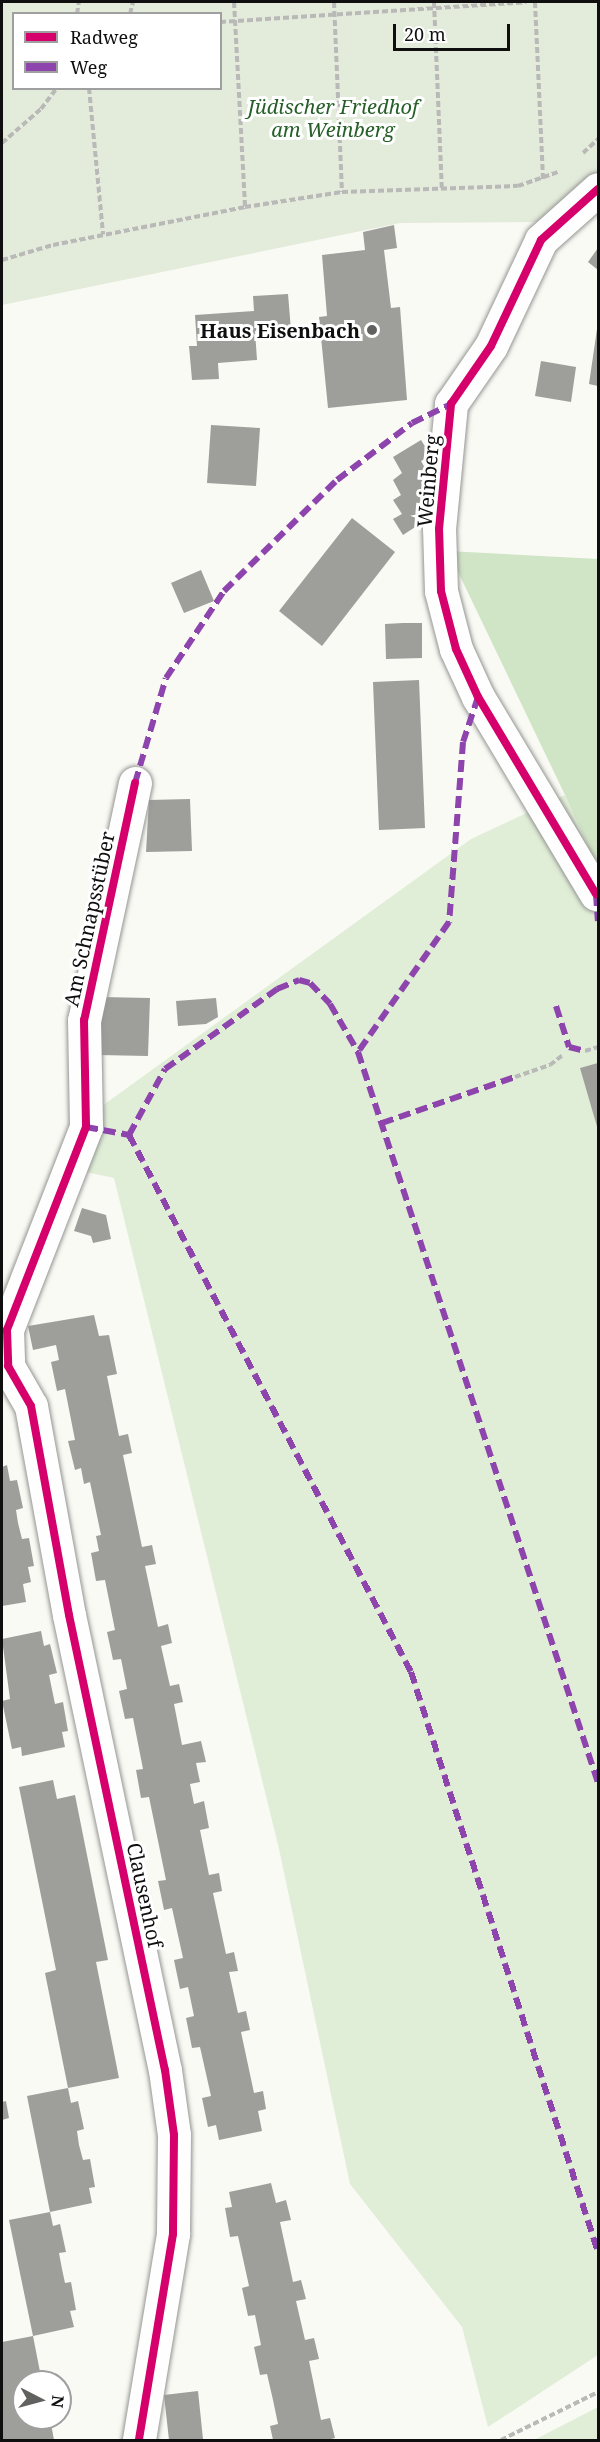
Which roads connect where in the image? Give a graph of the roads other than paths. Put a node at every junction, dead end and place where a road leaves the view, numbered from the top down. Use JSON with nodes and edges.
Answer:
{"nodes":[{"id":1,"x":598,"y":189,"type":"edge"},
{"id":2,"x":135,"y":783,"type":"dead end"},
{"id":3,"x":596,"y":894,"type":"dead end"},
{"id":4,"x":5,"y":1367,"type":"edge"},
{"id":5,"x":139,"y":2440,"type":"edge"}],
"edges":[{"from":1,"to":3,"type":"street","name":"Weinberg"},
{"from":2,"to":4,"type":"street","name":"Am Schnapsstüber"},
{"from":4,"to":5,"type":"street","name":"Clausenhof"}]}
